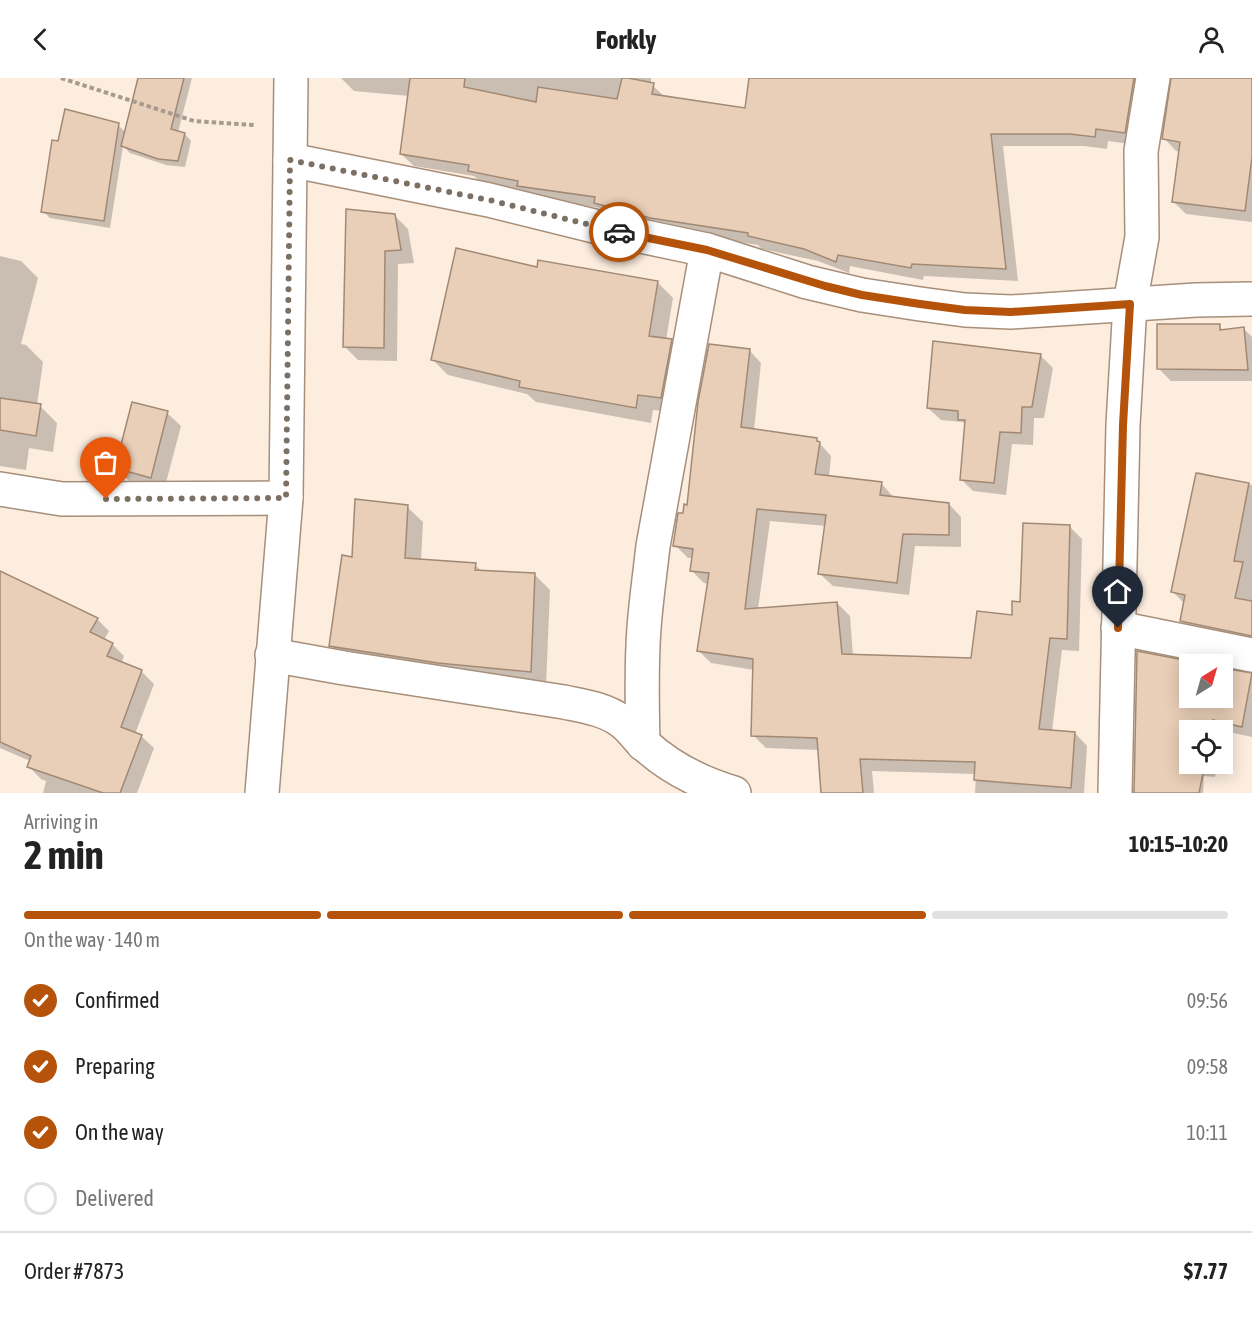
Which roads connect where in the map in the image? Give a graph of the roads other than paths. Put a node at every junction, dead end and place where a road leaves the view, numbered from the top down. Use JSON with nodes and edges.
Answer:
{"nodes":[{"id":1,"x":291,"y":78,"type":"edge"},
{"id":2,"x":1153,"y":78,"type":"edge"},
{"id":3,"x":290,"y":160,"type":"junction"},
{"id":4,"x":707,"y":250,"type":"junction"},
{"id":5,"x":1252,"y":299,"type":"edge"},
{"id":6,"x":1130,"y":304,"type":"junction"},
{"id":7,"x":0,"y":489,"type":"edge"},
{"id":8,"x":286,"y":498,"type":"junction"},
{"id":9,"x":1118,"y":628,"type":"junction"},
{"id":10,"x":272,"y":655,"type":"junction"},
{"id":11,"x":1252,"y":655,"type":"edge"},
{"id":12,"x":643,"y":744,"type":"junction"},
{"id":13,"x":262,"y":793,"type":"edge"},
{"id":14,"x":734,"y":793,"type":"edge"},
{"id":15,"x":1115,"y":793,"type":"edge"}],
"edges":[{"from":1,"to":3,"type":"street"},
{"from":2,"to":6,"type":"street"},
{"from":3,"to":4,"type":"street"},
{"from":3,"to":8,"type":"street"},
{"from":4,"to":6,"type":"street"},
{"from":4,"to":12,"type":"street"},
{"from":5,"to":6,"type":"street"},
{"from":6,"to":9,"type":"street"},
{"from":7,"to":8,"type":"street"},
{"from":8,"to":10,"type":"street"},
{"from":9,"to":11,"type":"street"},
{"from":9,"to":15,"type":"street"},
{"from":10,"to":12,"type":"street"},
{"from":10,"to":13,"type":"street"},
{"from":12,"to":14,"type":"street"}]}
